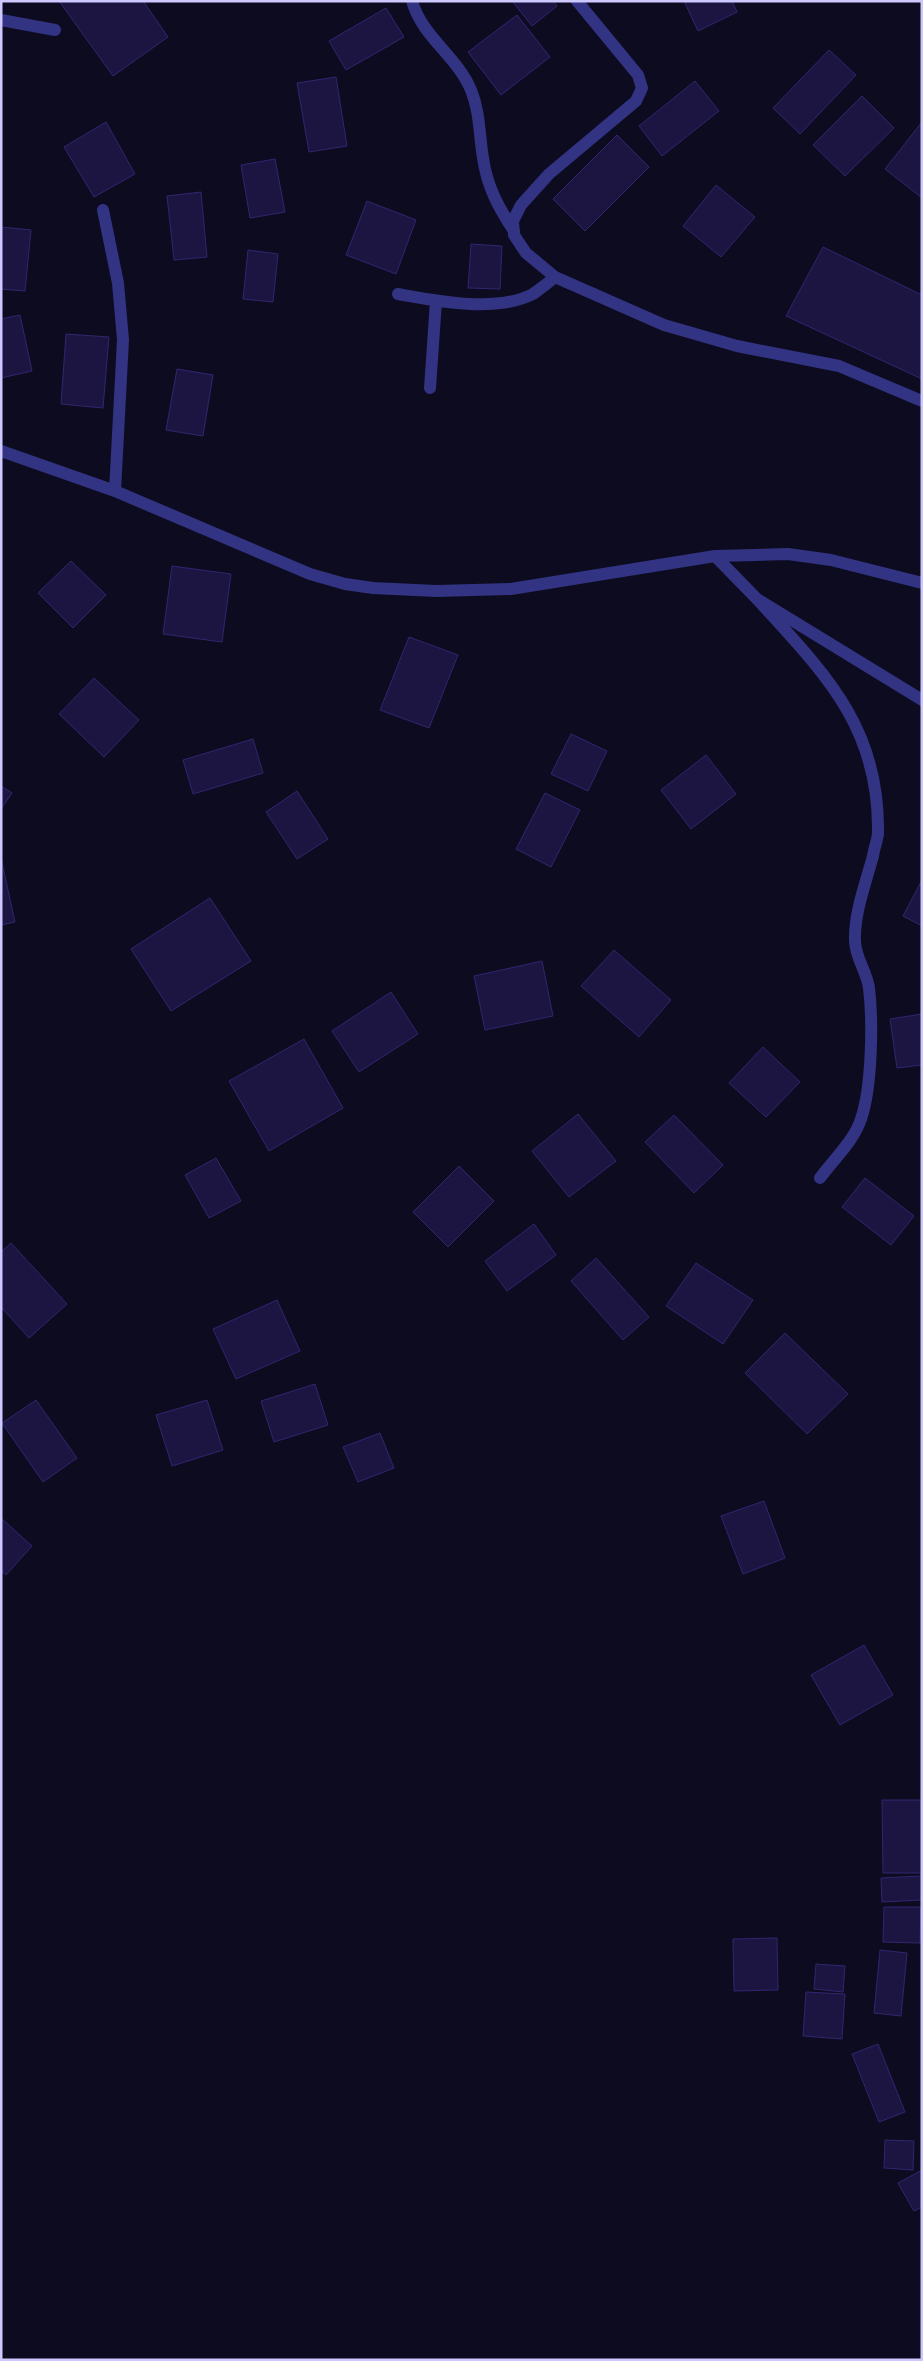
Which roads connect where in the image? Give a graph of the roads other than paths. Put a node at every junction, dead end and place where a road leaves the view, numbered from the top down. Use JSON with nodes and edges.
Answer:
{"nodes":[{"id":1,"x":412,"y":1,"type":"edge"},
{"id":2,"x":577,"y":1,"type":"edge"},
{"id":3,"x":1,"y":20,"type":"edge"},
{"id":4,"x":55,"y":30,"type":"dead end"},
{"id":5,"x":103,"y":210,"type":"dead end"},
{"id":6,"x":514,"y":231,"type":"junction"},
{"id":7,"x":555,"y":277,"type":"junction"},
{"id":8,"x":398,"y":294,"type":"dead end"},
{"id":9,"x":436,"y":301,"type":"junction"},
{"id":10,"x":430,"y":388,"type":"dead end"},
{"id":11,"x":922,"y":401,"type":"edge"},
{"id":12,"x":1,"y":451,"type":"edge"},
{"id":13,"x":115,"y":490,"type":"junction"},
{"id":14,"x":715,"y":556,"type":"junction"},
{"id":15,"x":922,"y":583,"type":"edge"},
{"id":16,"x":757,"y":600,"type":"junction"},
{"id":17,"x":922,"y":700,"type":"edge"},
{"id":18,"x":820,"y":1178,"type":"dead end"}],
"edges":[{"from":1,"to":6,"type":"street"},
{"from":2,"to":6,"type":"street"},
{"from":3,"to":4,"type":"street"},
{"from":5,"to":13,"type":"street"},
{"from":6,"to":7,"type":"street"},
{"from":7,"to":9,"type":"street"},
{"from":7,"to":11,"type":"street"},
{"from":8,"to":9,"type":"street"},
{"from":9,"to":10,"type":"street"},
{"from":12,"to":13,"type":"street"},
{"from":13,"to":14,"type":"street"},
{"from":14,"to":15,"type":"street"},
{"from":14,"to":16,"type":"street"},
{"from":16,"to":17,"type":"street"},
{"from":16,"to":18,"type":"street"}]}
